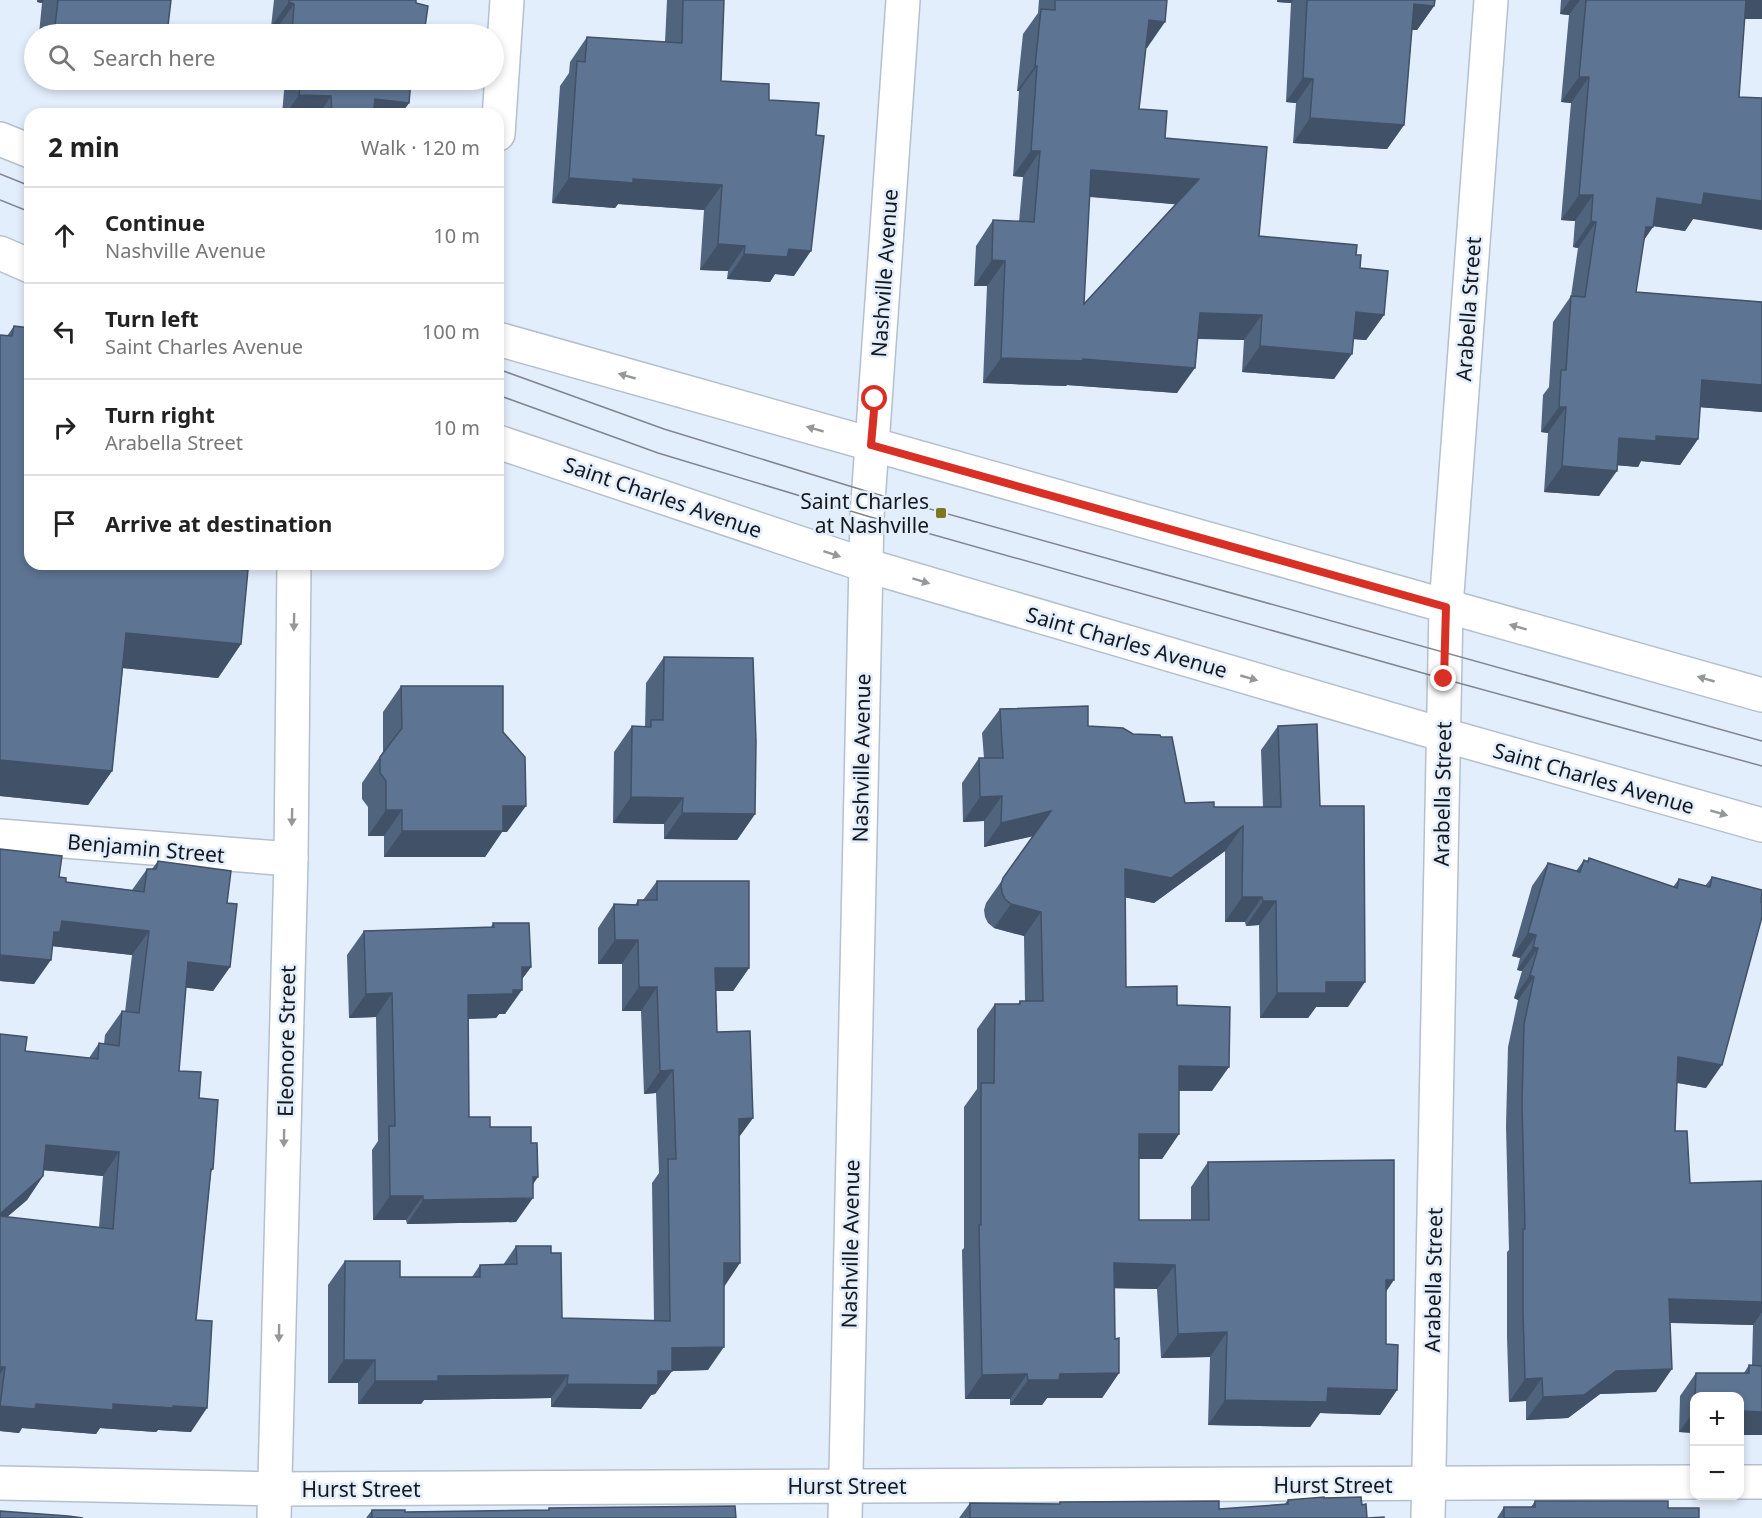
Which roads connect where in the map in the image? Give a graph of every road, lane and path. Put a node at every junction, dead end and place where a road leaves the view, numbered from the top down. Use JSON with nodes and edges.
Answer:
{"nodes":[{"id":1,"x":507,"y":0,"type":"edge"},
{"id":2,"x":903,"y":0,"type":"edge"},
{"id":3,"x":1491,"y":0,"type":"edge"},
{"id":4,"x":504,"y":45,"type":"edge"},
{"id":5,"x":501,"y":90,"type":"edge"},
{"id":6,"x":500,"y":108,"type":"edge"},
{"id":7,"x":0,"y":139,"type":"edge"},
{"id":8,"x":24,"y":149,"type":"edge"},
{"id":9,"x":0,"y":253,"type":"edge"},
{"id":10,"x":24,"y":263,"type":"edge"},
{"id":11,"x":504,"y":341,"type":"edge"},
{"id":12,"x":504,"y":444,"type":"edge"},
{"id":13,"x":871,"y":445,"type":"junction"},
{"id":14,"x":865,"y":565,"type":"junction"},
{"id":15,"x":294,"y":570,"type":"edge"},
{"id":16,"x":1446,"y":607,"type":"junction"},
{"id":17,"x":1762,"y":695,"type":"edge"},
{"id":18,"x":1444,"y":735,"type":"junction"},
{"id":19,"x":1762,"y":825,"type":"edge"},
{"id":20,"x":0,"y":836,"type":"edge"},
{"id":21,"x":291,"y":859,"type":"junction"},
{"id":22,"x":1690,"y":1482,"type":"edge"},
{"id":23,"x":1744,"y":1482,"type":"edge"},
{"id":24,"x":1762,"y":1482,"type":"edge"},
{"id":25,"x":0,"y":1483,"type":"edge"},
{"id":26,"x":1428,"y":1485,"type":"junction"},
{"id":27,"x":845,"y":1486,"type":"junction"},
{"id":28,"x":274,"y":1504,"type":"edge"},
{"id":29,"x":845,"y":1518,"type":"edge"},
{"id":30,"x":1428,"y":1518,"type":"edge"}],
"edges":[{"from":1,"to":4,"type":"street"},
{"from":2,"to":13,"type":"street","name":"Nashville Avenue"},
{"from":3,"to":16,"type":"street","name":"Arabella Street"},
{"from":5,"to":6,"type":"street"},
{"from":7,"to":8,"type":"street"},
{"from":9,"to":10,"type":"street"},
{"from":13,"to":11,"type":"street","one_way":true},
{"from":12,"to":14,"type":"street","name":"Saint Charles Avenue","one_way":true},
{"from":13,"to":14,"type":"street","name":"Nashville Avenue"},
{"from":13,"to":16,"type":"street"},
{"from":14,"to":18,"type":"street","name":"Saint Charles Avenue","one_way":true},
{"from":14,"to":27,"type":"street","name":"Nashville Avenue"},
{"from":15,"to":21,"type":"street","name":"Eleonore Street","one_way":true},
{"from":17,"to":16,"type":"street","one_way":true},
{"from":16,"to":18,"type":"street","name":"Arabella Street"},
{"from":18,"to":19,"type":"street","name":"Saint Charles Avenue","one_way":true},
{"from":18,"to":26,"type":"street","name":"Arabella Street"},
{"from":20,"to":21,"type":"street","name":"Benjamin Street"},
{"from":21,"to":28,"type":"street","name":"Eleonore Street","one_way":true},
{"from":22,"to":26,"type":"street","name":"Hurst Street"},
{"from":23,"to":24,"type":"street"},
{"from":25,"to":28,"type":"street","name":"Hurst Street"},
{"from":26,"to":27,"type":"street","name":"Hurst Street"},
{"from":26,"to":30,"type":"street","name":"Arabella Street"},
{"from":27,"to":28,"type":"street","name":"Hurst Street"},
{"from":27,"to":29,"type":"street","name":"Nashville Avenue"}]}
